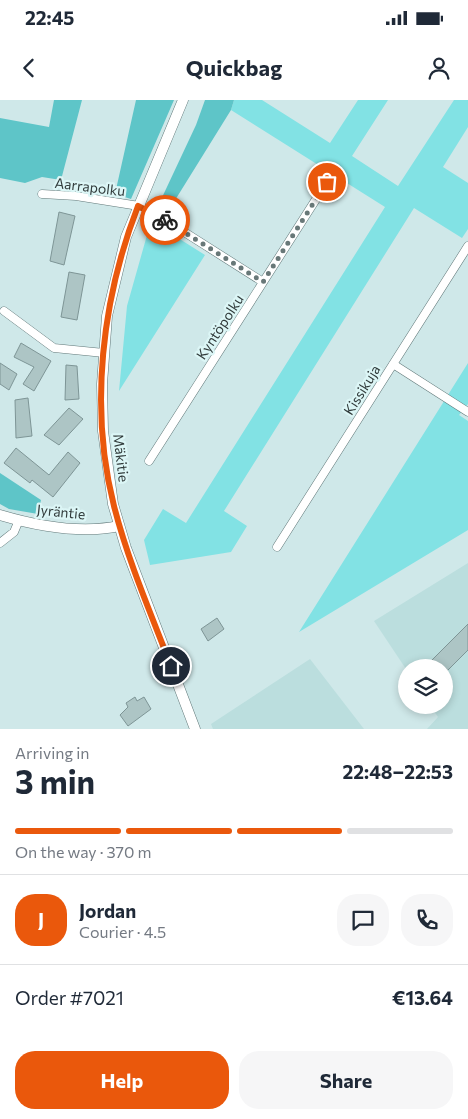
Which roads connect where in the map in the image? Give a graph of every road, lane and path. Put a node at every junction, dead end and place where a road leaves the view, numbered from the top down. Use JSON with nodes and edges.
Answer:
{"nodes":[{"id":1,"x":183,"y":100,"type":"edge"},
{"id":2,"x":327,"y":182,"type":"dead end"},
{"id":3,"x":42,"y":194,"type":"dead end"},
{"id":4,"x":138,"y":206,"type":"junction"},
{"id":5,"x":468,"y":246,"type":"edge"},
{"id":6,"x":263,"y":282,"type":"junction"},
{"id":7,"x":4,"y":311,"type":"dead end"},
{"id":8,"x":104,"y":353,"type":"junction"},
{"id":9,"x":393,"y":364,"type":"junction"},
{"id":10,"x":468,"y":412,"type":"edge"},
{"id":11,"x":149,"y":460,"type":"dead end"},
{"id":12,"x":0,"y":515,"type":"edge"},
{"id":13,"x":19,"y":520,"type":"junction"},
{"id":14,"x":119,"y":526,"type":"junction"},
{"id":15,"x":0,"y":543,"type":"edge"},
{"id":16,"x":276,"y":547,"type":"dead end"},
{"id":17,"x":195,"y":729,"type":"edge"}],
"edges":[{"from":1,"to":4,"type":"street","name":"Mäkitie"},
{"from":2,"to":6,"type":"street","name":"Kyntöpolku"},
{"from":3,"to":4,"type":"street","name":"Aarrapolku"},
{"from":4,"to":6,"type":"street","name":"Aarrapolku"},
{"from":4,"to":8,"type":"street","name":"Mäkitie"},
{"from":5,"to":9,"type":"street","name":"Kissikuja"},
{"from":6,"to":11,"type":"street","name":"Kyntöpolku"},
{"from":7,"to":8,"type":"street"},
{"from":8,"to":14,"type":"street","name":"Mäkitie"},
{"from":9,"to":10,"type":"street"},
{"from":9,"to":16,"type":"street","name":"Kissikuja"},
{"from":12,"to":13,"type":"street","name":"Jyräntie"},
{"from":13,"to":14,"type":"street","name":"Jyräntie"},
{"from":13,"to":15,"type":"street"},
{"from":14,"to":17,"type":"street","name":"Mäkitie"}]}
